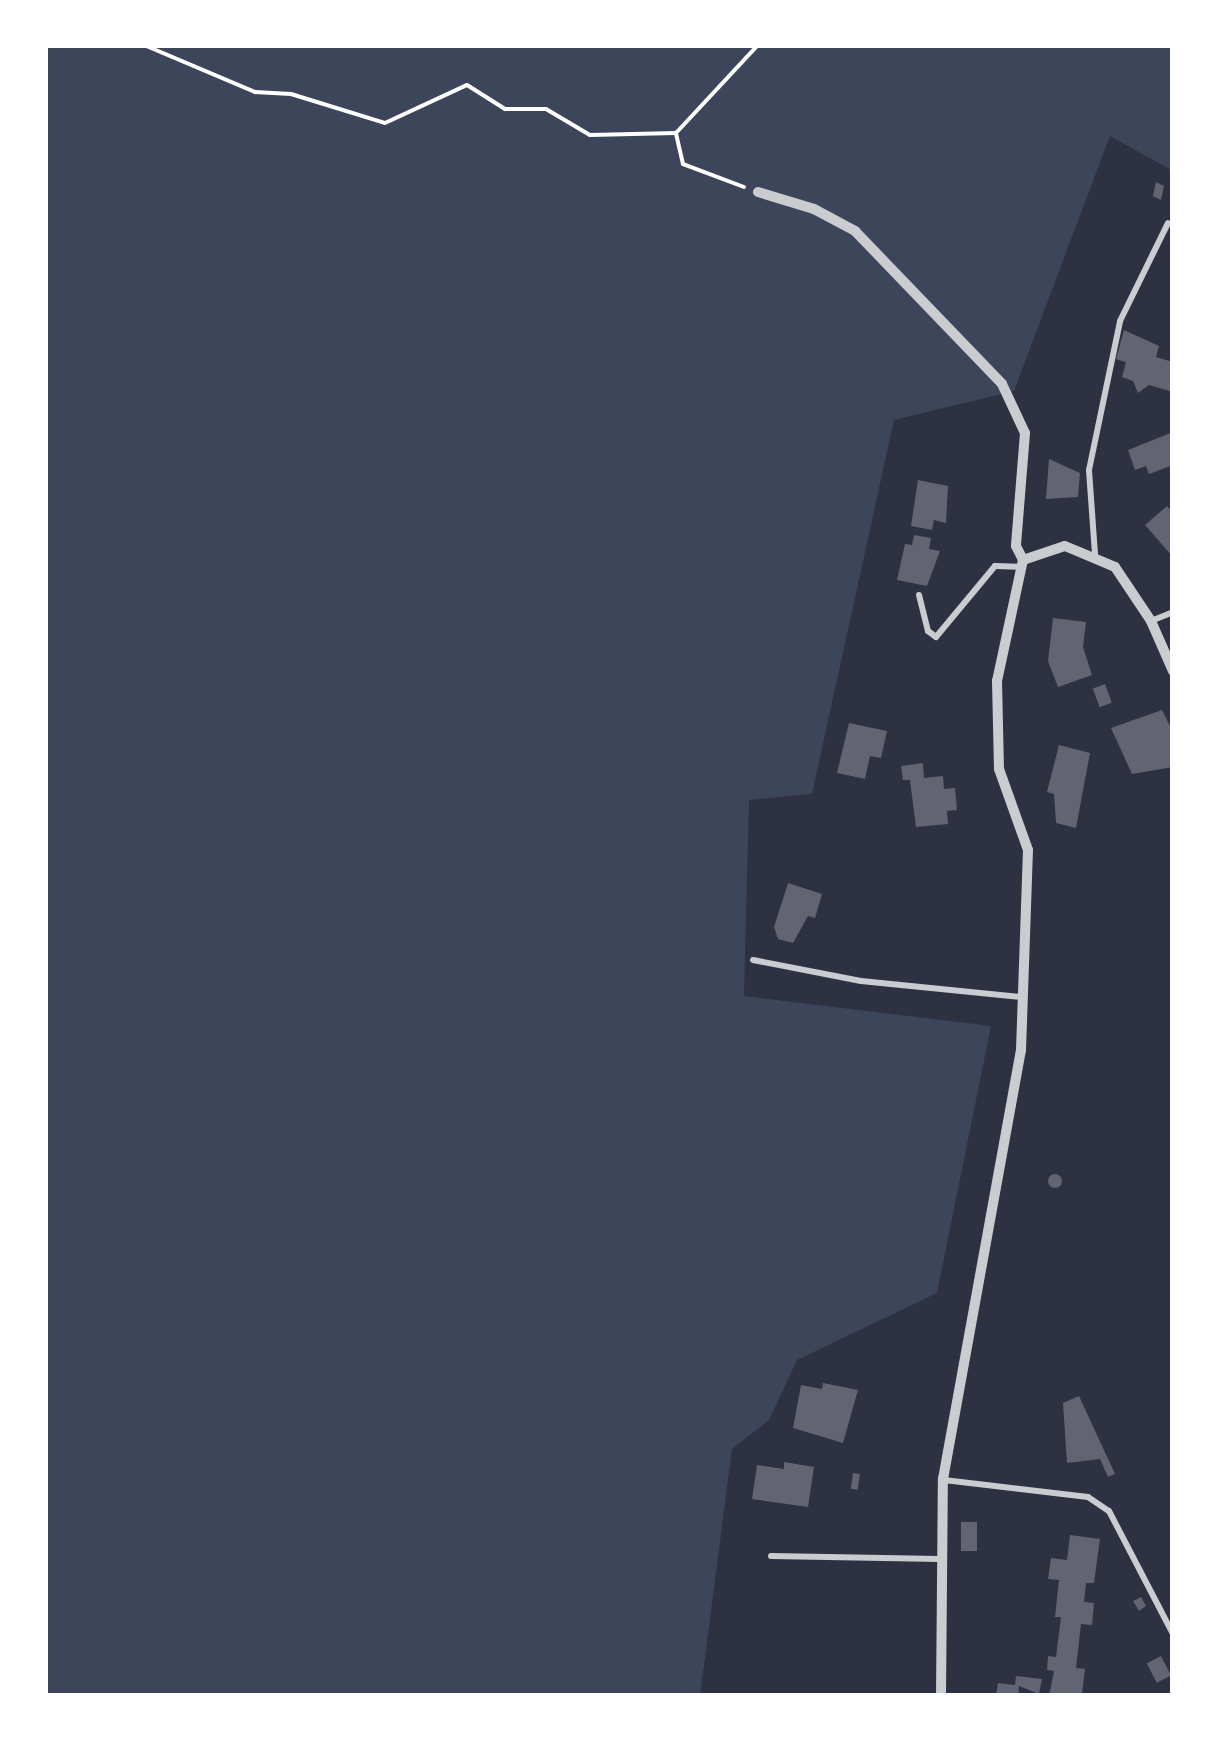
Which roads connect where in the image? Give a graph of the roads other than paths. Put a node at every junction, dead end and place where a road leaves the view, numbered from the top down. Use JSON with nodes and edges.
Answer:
{"nodes":[{"id":1,"x":758,"y":192,"type":"road end"},
{"id":2,"x":1168,"y":224,"type":"dead end"},
{"id":3,"x":1095,"y":554,"type":"junction"},
{"id":4,"x":1021,"y":564,"type":"junction"},
{"id":5,"x":920,"y":595,"type":"dead end"},
{"id":6,"x":1173,"y":612,"type":"edge"},
{"id":7,"x":1151,"y":620,"type":"junction"},
{"id":8,"x":1173,"y":671,"type":"edge"},
{"id":9,"x":753,"y":960,"type":"dead end"},
{"id":10,"x":1022,"y":997,"type":"junction"},
{"id":11,"x":943,"y":1480,"type":"junction"},
{"id":12,"x":771,"y":1556,"type":"dead end"},
{"id":13,"x":939,"y":1560,"type":"junction"},
{"id":14,"x":1173,"y":1634,"type":"edge"},
{"id":15,"x":940,"y":1696,"type":"edge"}],
"edges":[{"from":1,"to":4,"type":"street"},
{"from":2,"to":3,"type":"lane"},
{"from":3,"to":4,"type":"street"},
{"from":3,"to":7,"type":"street"},
{"from":4,"to":5,"type":"lane"},
{"from":4,"to":10,"type":"street"},
{"from":6,"to":7,"type":"lane"},
{"from":7,"to":8,"type":"street"},
{"from":9,"to":10,"type":"lane"},
{"from":10,"to":11,"type":"street"},
{"from":11,"to":13,"type":"street"},
{"from":11,"to":14,"type":"lane"},
{"from":12,"to":13,"type":"lane"},
{"from":13,"to":15,"type":"street"}]}
